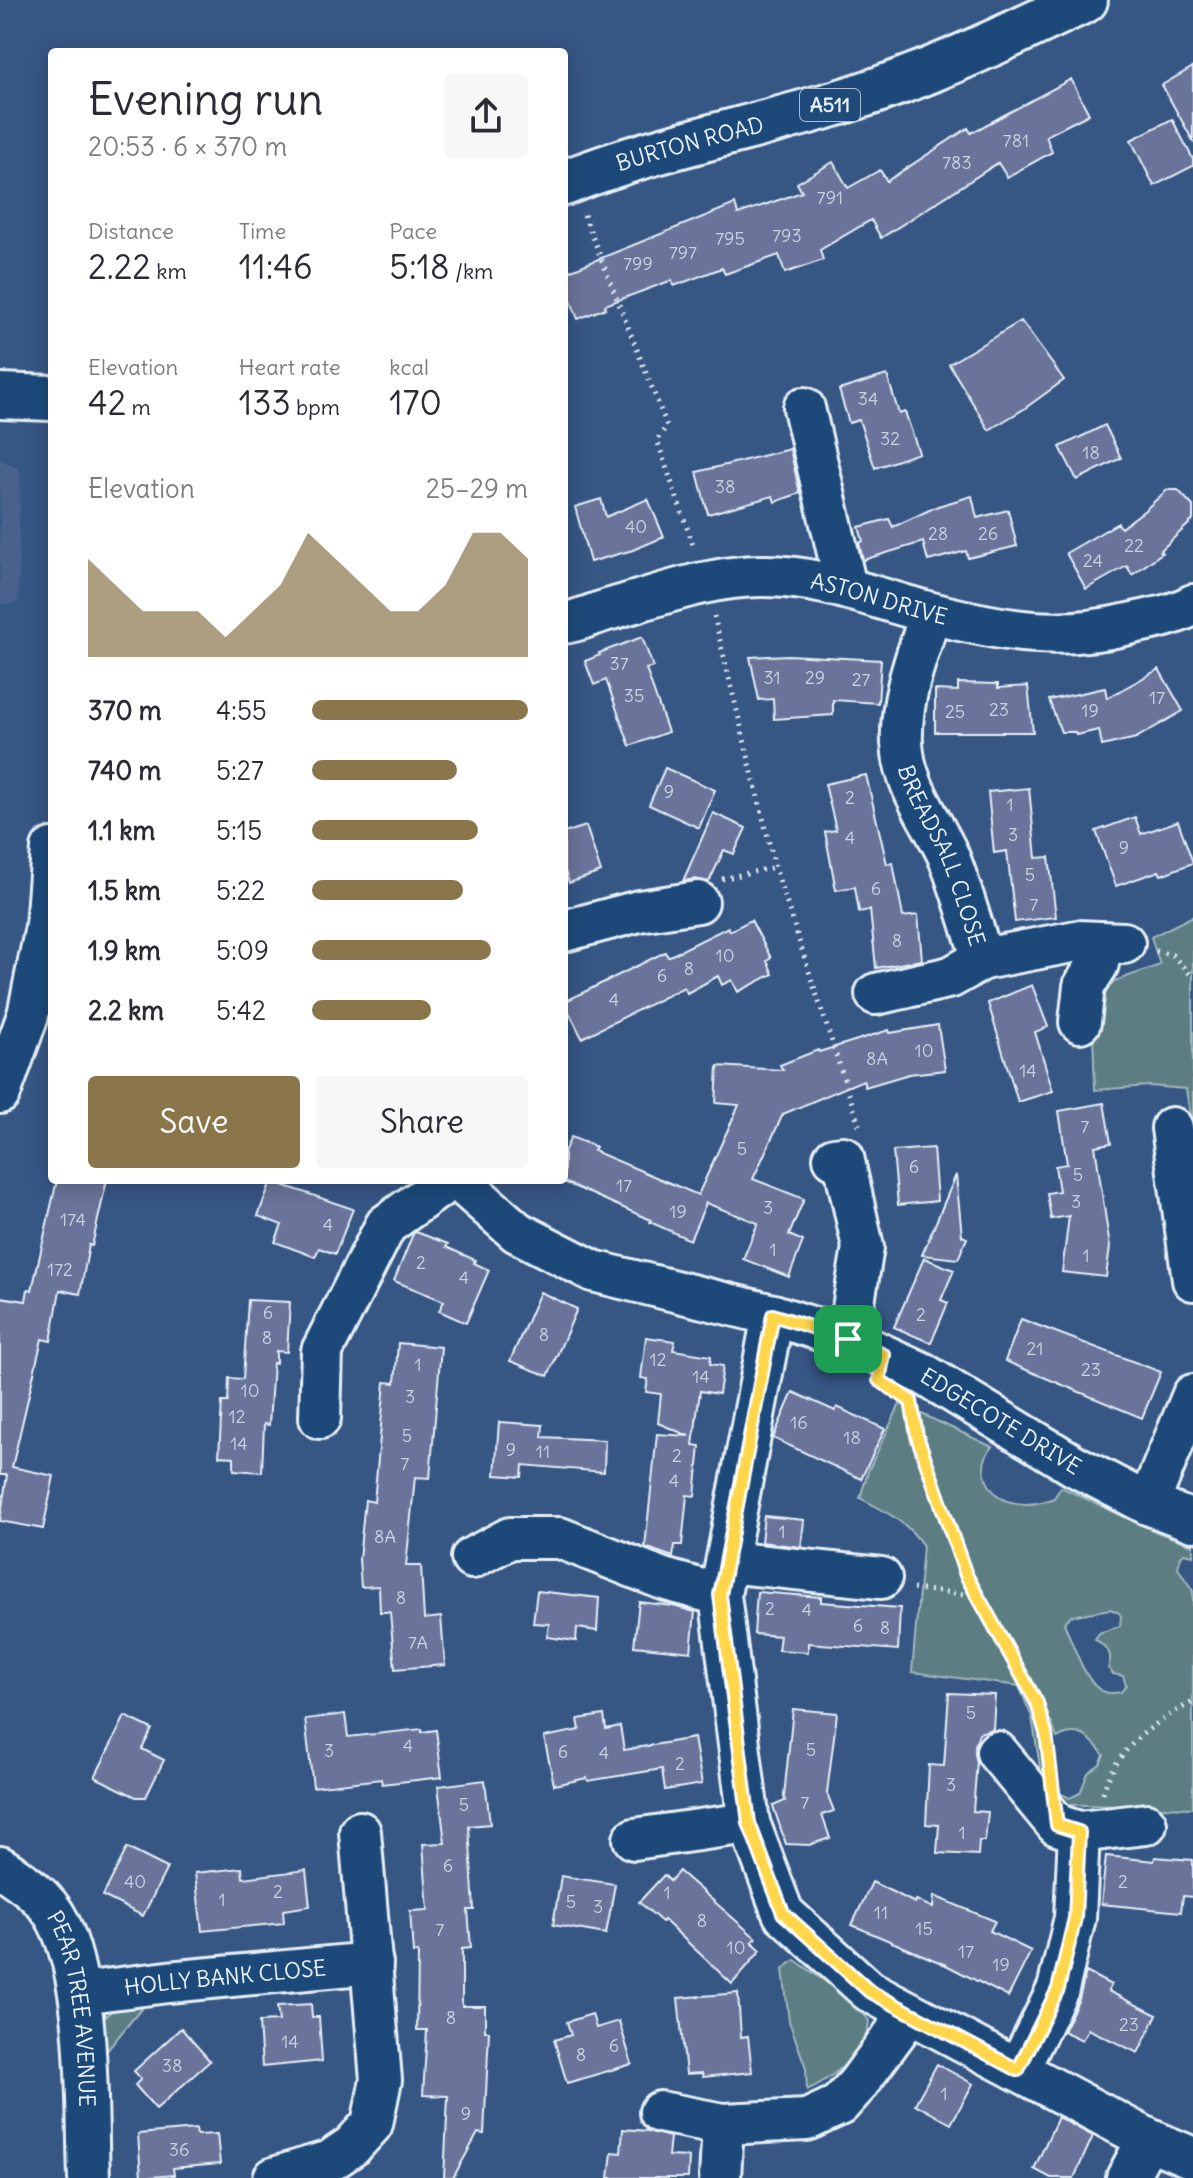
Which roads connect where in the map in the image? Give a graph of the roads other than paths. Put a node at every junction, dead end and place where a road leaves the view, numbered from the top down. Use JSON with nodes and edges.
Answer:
{"nodes":[{"id":1,"x":1085,"y":0,"type":"edge"},
{"id":2,"x":568,"y":182,"type":"edge"},
{"id":3,"x":0,"y":396,"type":"edge"},
{"id":4,"x":48,"y":404,"type":"edge"},
{"id":5,"x":804,"y":408,"type":"dead end"},
{"id":6,"x":846,"y":587,"type":"junction"},
{"id":7,"x":1193,"y":605,"type":"edge"},
{"id":8,"x":931,"y":613,"type":"junction"},
{"id":9,"x":568,"y":622,"type":"edge"},
{"id":10,"x":698,"y":902,"type":"road end"},
{"id":11,"x":568,"y":930,"type":"edge"},
{"id":12,"x":48,"y":932,"type":"edge"},
{"id":13,"x":983,"y":959,"type":"junction"},
{"id":14,"x":876,"y":994,"type":"dead end"},
{"id":15,"x":1080,"y":1022,"type":"dead end"},
{"id":16,"x":0,"y":1093,"type":"edge"},
{"id":17,"x":1172,"y":1128,"type":"dead end"},
{"id":18,"x":838,"y":1158,"type":"road end"},
{"id":19,"x":443,"y":1184,"type":"edge"},
{"id":20,"x":463,"y":1184,"type":"edge"},
{"id":21,"x":1193,"y":1280,"type":"edge"},
{"id":22,"x":773,"y":1315,"type":"junction"},
{"id":23,"x":848,"y":1339,"type":"junction"},
{"id":24,"x":1193,"y":1395,"type":"edge"},
{"id":25,"x":320,"y":1418,"type":"dead end"},
{"id":26,"x":1148,"y":1504,"type":"junction"},
{"id":27,"x":1193,"y":1521,"type":"edge"},
{"id":28,"x":472,"y":1558,"type":"dead end"},
{"id":29,"x":724,"y":1578,"type":"junction"},
{"id":30,"x":881,"y":1578,"type":"road end"},
{"id":31,"x":997,"y":1752,"type":"dead end"},
{"id":32,"x":749,"y":1823,"type":"junction"},
{"id":33,"x":1146,"y":1824,"type":"dead end"},
{"id":34,"x":1090,"y":1831,"type":"junction"},
{"id":35,"x":360,"y":1832,"type":"dead end"},
{"id":36,"x":634,"y":1839,"type":"dead end"},
{"id":37,"x":0,"y":1867,"type":"edge"},
{"id":38,"x":372,"y":1963,"type":"junction"},
{"id":39,"x":80,"y":1993,"type":"junction"},
{"id":40,"x":910,"y":2013,"type":"junction"},
{"id":41,"x":1018,"y":2070,"type":"junction"},
{"id":42,"x":660,"y":2112,"type":"dead end"},
{"id":43,"x":723,"y":2124,"type":"junction"},
{"id":44,"x":1148,"y":2139,"type":"junction"},
{"id":45,"x":1193,"y":2158,"type":"edge"},
{"id":46,"x":89,"y":2178,"type":"edge"},
{"id":47,"x":274,"y":2178,"type":"edge"},
{"id":48,"x":720,"y":2178,"type":"edge"},
{"id":49,"x":1127,"y":2178,"type":"edge"}],
"edges":[{"from":1,"to":2,"type":"highway","name":"BURTON ROAD","number":"A511"},
{"from":3,"to":4,"type":"highway"},
{"from":5,"to":6,"type":"street"},
{"from":6,"to":8,"type":"street","name":"ASTON DRIVE"},
{"from":6,"to":9,"type":"street","name":"ASTON DRIVE"},
{"from":7,"to":8,"type":"street","name":"ASTON DRIVE"},
{"from":8,"to":13,"type":"street","name":"BREADSALL CLOSE"},
{"from":10,"to":11,"type":"street"},
{"from":12,"to":16,"type":"street"},
{"from":13,"to":14,"type":"street"},
{"from":13,"to":15,"type":"street","name":"BREADSALL CLOSE"},
{"from":17,"to":21,"type":"street"},
{"from":18,"to":23,"type":"street"},
{"from":19,"to":25,"type":"street"},
{"from":20,"to":22,"type":"street","name":"EDGECOTE DRIVE"},
{"from":22,"to":23,"type":"street","name":"EDGECOTE DRIVE"},
{"from":22,"to":29,"type":"street"},
{"from":23,"to":26,"type":"street","name":"EDGECOTE DRIVE"},
{"from":24,"to":26,"type":"street"},
{"from":26,"to":27,"type":"street","name":"EDGECOTE DRIVE"},
{"from":28,"to":29,"type":"street"},
{"from":29,"to":30,"type":"street"},
{"from":29,"to":32,"type":"street"},
{"from":31,"to":34,"type":"street"},
{"from":32,"to":36,"type":"street"},
{"from":32,"to":40,"type":"street"},
{"from":33,"to":34,"type":"street"},
{"from":34,"to":41,"type":"street"},
{"from":35,"to":38,"type":"street"},
{"from":37,"to":39,"type":"street","name":"PEAR TREE AVENUE"},
{"from":38,"to":39,"type":"street","name":"HOLLY BANK CLOSE"},
{"from":38,"to":47,"type":"street"},
{"from":39,"to":46,"type":"street","name":"PEAR TREE AVENUE"},
{"from":40,"to":41,"type":"street"},
{"from":40,"to":43,"type":"street"},
{"from":41,"to":44,"type":"street"},
{"from":42,"to":43,"type":"street"},
{"from":43,"to":48,"type":"street"},
{"from":44,"to":45,"type":"street"},
{"from":44,"to":49,"type":"street"}]}
